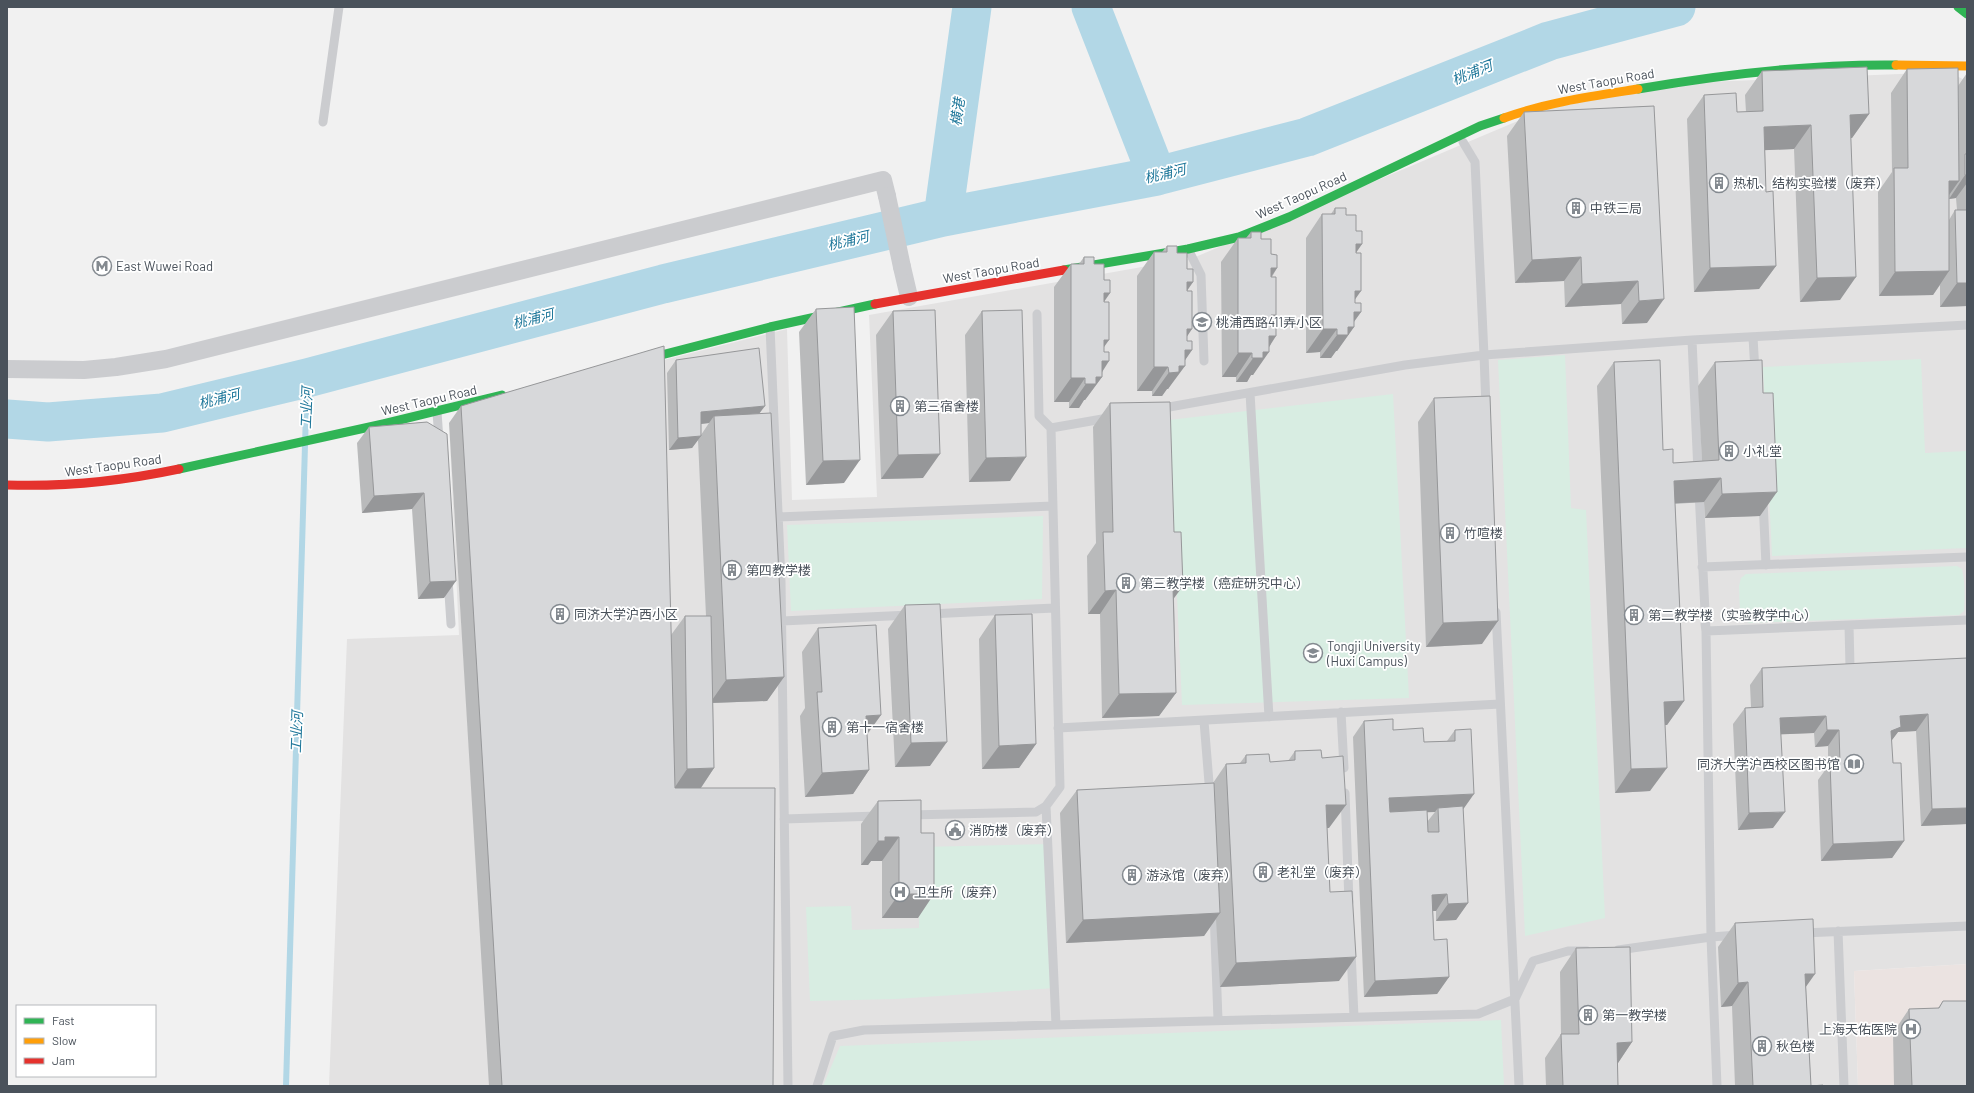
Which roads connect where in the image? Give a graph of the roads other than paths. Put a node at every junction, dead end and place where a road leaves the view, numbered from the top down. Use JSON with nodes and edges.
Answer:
{"nodes":[{"id":1,"x":339,"y":7,"type":"edge"},
{"id":2,"x":1958,"y":7,"type":"edge"},
{"id":3,"x":1967,"y":14,"type":"edge"},
{"id":4,"x":1967,"y":66,"type":"edge"},
{"id":5,"x":323,"y":122,"type":"dead end"},
{"id":6,"x":1463,"y":142,"type":"dead end"},
{"id":7,"x":1188,"y":249,"type":"junction"},
{"id":8,"x":909,"y":297,"type":"junction"},
{"id":9,"x":1037,"y":314,"type":"dead end"},
{"id":10,"x":1967,"y":325,"type":"edge"},
{"id":11,"x":770,"y":327,"type":"junction"},
{"id":12,"x":1753,"y":336,"type":"junction"},
{"id":13,"x":1692,"y":340,"type":"junction"},
{"id":14,"x":1484,"y":355,"type":"junction"},
{"id":15,"x":1204,"y":361,"type":"dead end"},
{"id":16,"x":623,"y":365,"type":"edge"},
{"id":17,"x":7,"y":369,"type":"edge"},
{"id":18,"x":1756,"y":384,"type":"edge"},
{"id":19,"x":515,"y":392,"type":"edge"},
{"id":20,"x":1250,"y":393,"type":"junction"},
{"id":21,"x":1151,"y":411,"type":"edge"},
{"id":22,"x":438,"y":412,"type":"junction"},
{"id":23,"x":1120,"y":416,"type":"edge"},
{"id":24,"x":1487,"y":417,"type":"edge"},
{"id":25,"x":1051,"y":428,"type":"junction"},
{"id":26,"x":440,"y":451,"type":"edge"},
{"id":27,"x":7,"y":485,"type":"edge"},
{"id":28,"x":1762,"y":494,"type":"edge"},
{"id":29,"x":1053,"y":506,"type":"junction"},
{"id":30,"x":778,"y":517,"type":"junction"},
{"id":31,"x":1967,"y":557,"type":"edge"},
{"id":32,"x":1766,"y":565,"type":"junction"},
{"id":33,"x":1702,"y":567,"type":"junction"},
{"id":34,"x":448,"y":569,"type":"edge"},
{"id":35,"x":1495,"y":600,"type":"edge"},
{"id":36,"x":1055,"y":608,"type":"junction"},
{"id":37,"x":1967,"y":620,"type":"edge"},
{"id":38,"x":782,"y":621,"type":"junction"},
{"id":39,"x":451,"y":624,"type":"dead end"},
{"id":40,"x":1849,"y":625,"type":"junction"},
{"id":41,"x":1706,"y":630,"type":"junction"},
{"id":42,"x":1850,"y":667,"type":"edge"},
{"id":43,"x":1500,"y":704,"type":"junction"},
{"id":44,"x":1341,"y":712,"type":"junction"},
{"id":45,"x":1269,"y":717,"type":"junction"},
{"id":46,"x":1204,"y":721,"type":"junction"},
{"id":47,"x":1058,"y":728,"type":"junction"},
{"id":48,"x":1210,"y":803,"type":"edge"},
{"id":49,"x":1046,"y":806,"type":"junction"},
{"id":50,"x":885,"y":816,"type":"edge"},
{"id":51,"x":901,"y":816,"type":"edge"},
{"id":52,"x":784,"y":819,"type":"junction"},
{"id":53,"x":1214,"y":904,"type":"edge"},
{"id":54,"x":1350,"y":915,"type":"edge"},
{"id":55,"x":1967,"y":926,"type":"edge"},
{"id":56,"x":1838,"y":931,"type":"junction"},
{"id":57,"x":1790,"y":933,"type":"edge"},
{"id":58,"x":1750,"y":935,"type":"edge"},
{"id":59,"x":1711,"y":937,"type":"junction"},
{"id":60,"x":1351,"y":939,"type":"edge"},
{"id":61,"x":1612,"y":950,"type":"edge"},
{"id":62,"x":1597,"y":951,"type":"edge"},
{"id":63,"x":1515,"y":999,"type":"junction"},
{"id":64,"x":1354,"y":1017,"type":"junction"},
{"id":65,"x":1218,"y":1020,"type":"junction"},
{"id":66,"x":1056,"y":1025,"type":"junction"},
{"id":67,"x":788,"y":1086,"type":"edge"},
{"id":68,"x":817,"y":1086,"type":"edge"},
{"id":69,"x":1518,"y":1086,"type":"edge"},
{"id":70,"x":1717,"y":1086,"type":"edge"},
{"id":71,"x":1844,"y":1086,"type":"edge"}],
"edges":[{"from":1,"to":5,"type":"lane"},
{"from":2,"to":3,"type":"street"},
{"from":4,"to":7,"type":"street","name":"West Taopu Road"},
{"from":6,"to":14,"type":"lane"},
{"from":7,"to":8,"type":"street","name":"West Taopu Road"},
{"from":7,"to":15,"type":"lane"},
{"from":8,"to":11,"type":"street","name":"West Taopu Road"},
{"from":8,"to":17,"type":"street","bridge":true},
{"from":9,"to":25,"type":"lane"},
{"from":10,"to":12,"type":"lane"},
{"from":11,"to":16,"type":"street","name":"West Taopu Road"},
{"from":11,"to":30,"type":"lane"},
{"from":12,"to":13,"type":"lane"},
{"from":12,"to":18,"type":"lane"},
{"from":13,"to":14,"type":"lane"},
{"from":13,"to":33,"type":"lane"},
{"from":14,"to":20,"type":"lane"},
{"from":14,"to":24,"type":"lane"},
{"from":19,"to":22,"type":"street","name":"West Taopu Road"},
{"from":20,"to":21,"type":"lane"},
{"from":20,"to":45,"type":"lane"},
{"from":22,"to":26,"type":"lane"},
{"from":22,"to":27,"type":"street","name":"West Taopu Road"},
{"from":23,"to":25,"type":"lane"},
{"from":25,"to":29,"type":"lane"},
{"from":28,"to":32,"type":"lane"},
{"from":29,"to":30,"type":"lane"},
{"from":29,"to":36,"type":"lane"},
{"from":30,"to":38,"type":"lane"},
{"from":31,"to":32,"type":"lane"},
{"from":32,"to":33,"type":"lane"},
{"from":33,"to":41,"type":"lane"},
{"from":34,"to":39,"type":"lane"},
{"from":35,"to":43,"type":"lane"},
{"from":36,"to":38,"type":"lane"},
{"from":36,"to":47,"type":"lane"},
{"from":37,"to":40,"type":"lane"},
{"from":38,"to":52,"type":"lane"},
{"from":40,"to":41,"type":"lane"},
{"from":40,"to":42,"type":"lane"},
{"from":41,"to":59,"type":"lane"},
{"from":43,"to":44,"type":"lane"},
{"from":43,"to":63,"type":"lane"},
{"from":44,"to":45,"type":"lane"},
{"from":44,"to":54,"type":"lane"},
{"from":45,"to":46,"type":"lane"},
{"from":46,"to":47,"type":"lane"},
{"from":46,"to":48,"type":"lane"},
{"from":47,"to":49,"type":"lane"},
{"from":49,"to":51,"type":"lane"},
{"from":49,"to":66,"type":"lane"},
{"from":50,"to":52,"type":"lane"},
{"from":52,"to":67,"type":"lane"},
{"from":53,"to":65,"type":"lane"},
{"from":55,"to":56,"type":"lane"},
{"from":56,"to":57,"type":"lane"},
{"from":56,"to":71,"type":"lane"},
{"from":58,"to":59,"type":"lane"},
{"from":59,"to":61,"type":"lane"},
{"from":59,"to":70,"type":"lane"},
{"from":60,"to":64,"type":"lane"},
{"from":62,"to":63,"type":"lane"},
{"from":63,"to":64,"type":"lane"},
{"from":63,"to":69,"type":"lane"},
{"from":64,"to":65,"type":"lane"},
{"from":65,"to":66,"type":"lane"},
{"from":66,"to":68,"type":"lane"}]}
